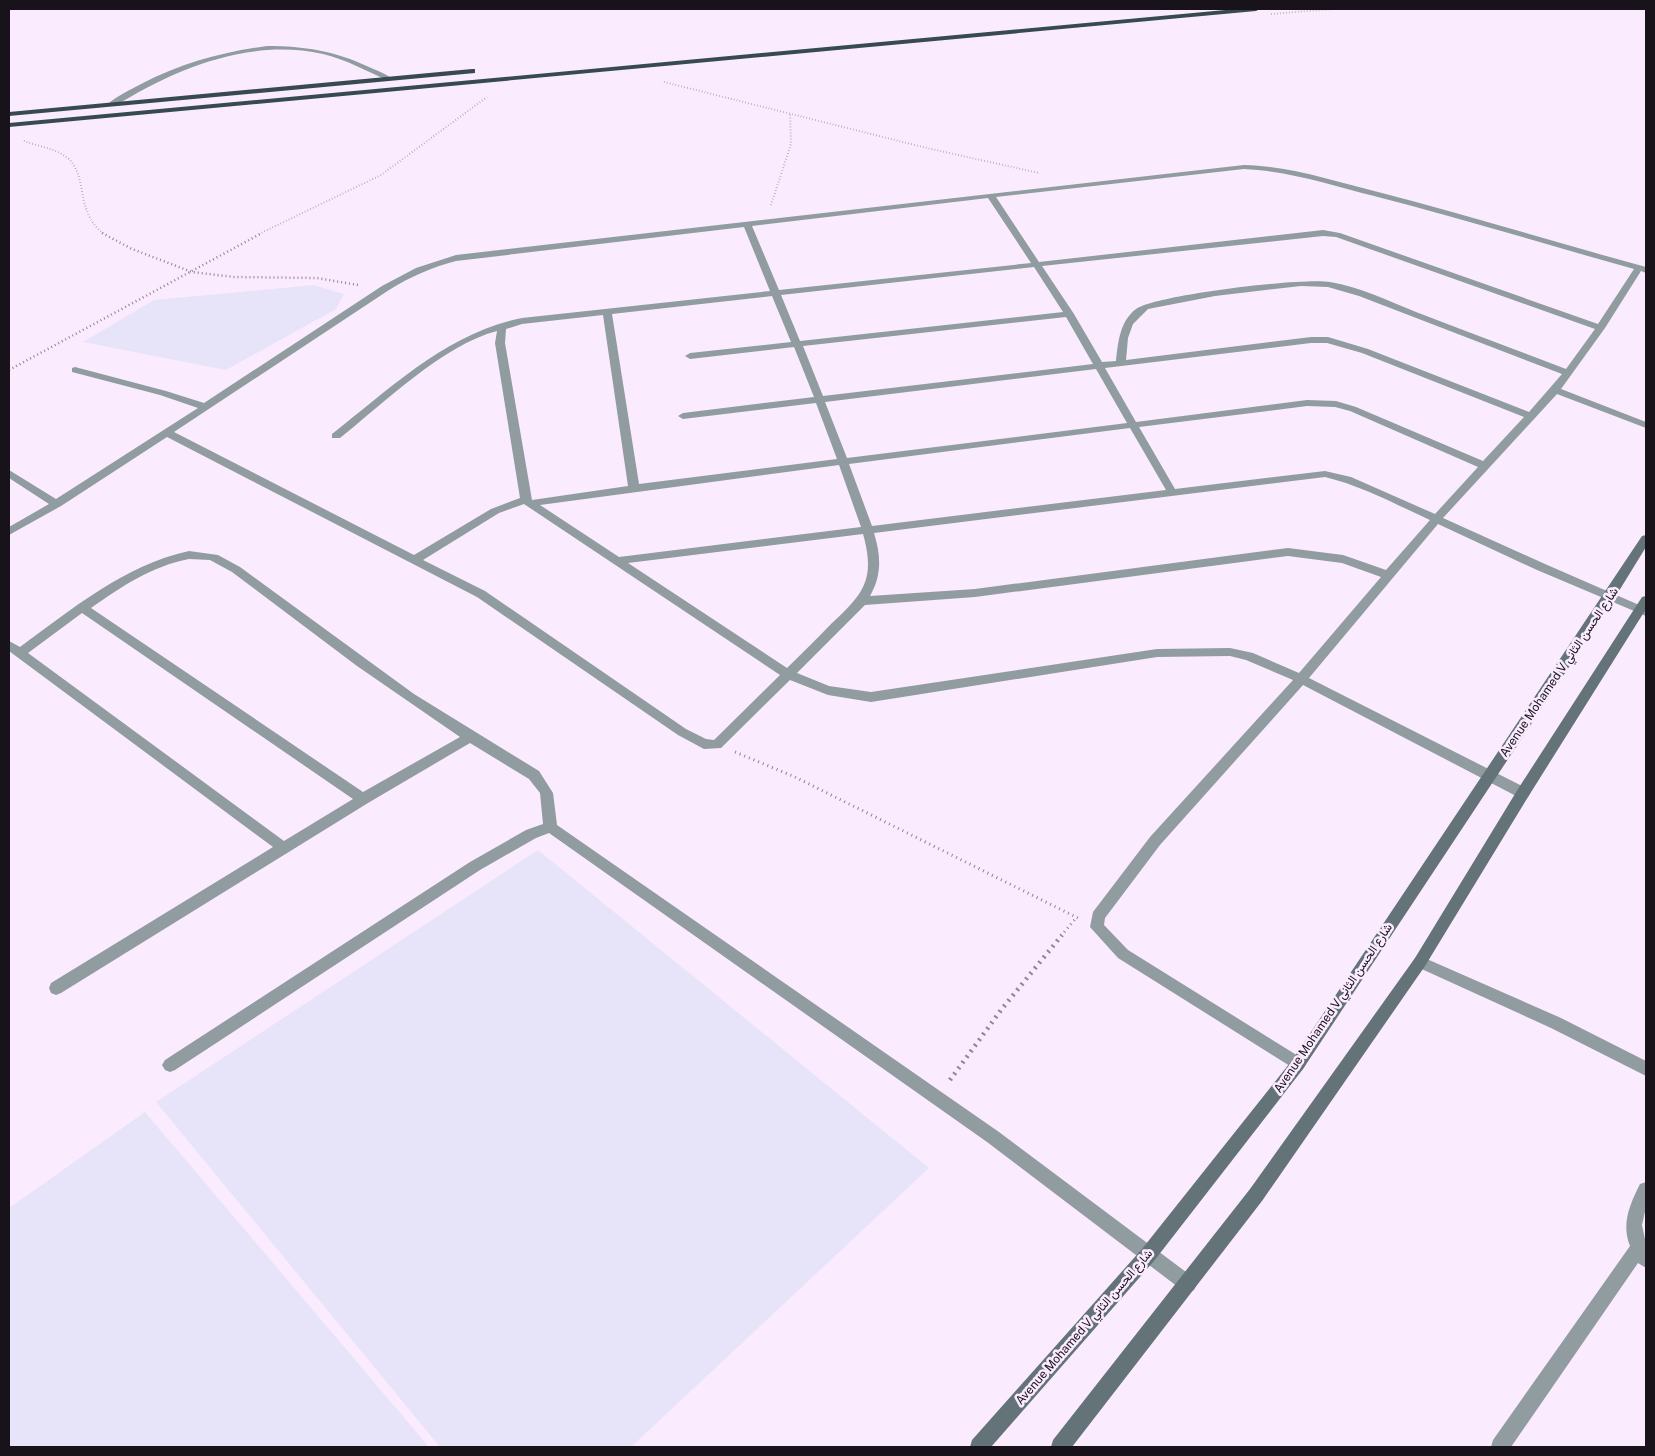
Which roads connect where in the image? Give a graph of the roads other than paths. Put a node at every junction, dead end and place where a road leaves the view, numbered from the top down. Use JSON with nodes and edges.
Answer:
{"nodes":[{"id":1,"x":1256,"y":9,"type":"edge"},
{"id":2,"x":478,"y":71,"type":"dead end"},
{"id":3,"x":389,"y":79,"type":"junction"},
{"id":4,"x":112,"y":104,"type":"junction"},
{"id":5,"x":9,"y":114,"type":"edge"},
{"id":6,"x":9,"y":124,"type":"edge"},
{"id":7,"x":991,"y":196,"type":"junction"},
{"id":8,"x":747,"y":225,"type":"junction"},
{"id":9,"x":1038,"y":264,"type":"junction"},
{"id":10,"x":1642,"y":269,"type":"edge"},
{"id":11,"x":775,"y":294,"type":"junction"},
{"id":12,"x":607,"y":312,"type":"junction"},
{"id":13,"x":1070,"y":314,"type":"junction"},
{"id":14,"x":507,"y":325,"type":"junction"},
{"id":15,"x":1600,"y":328,"type":"junction"},
{"id":16,"x":797,"y":344,"type":"junction"},
{"id":17,"x":690,"y":356,"type":"dead end"},
{"id":18,"x":1121,"y":363,"type":"junction"},
{"id":19,"x":1100,"y":365,"type":"junction"},
{"id":20,"x":75,"y":370,"type":"dead end"},
{"id":21,"x":1568,"y":373,"type":"junction"},
{"id":22,"x":1555,"y":390,"type":"junction"},
{"id":23,"x":822,"y":400,"type":"junction"},
{"id":24,"x":205,"y":407,"type":"junction"},
{"id":25,"x":683,"y":416,"type":"dead end"},
{"id":26,"x":1530,"y":416,"type":"junction"},
{"id":27,"x":1134,"y":425,"type":"junction"},
{"id":28,"x":1646,"y":425,"type":"edge"},
{"id":29,"x":168,"y":432,"type":"junction"},
{"id":30,"x":336,"y":436,"type":"dead end"},
{"id":31,"x":844,"y":462,"type":"junction"},
{"id":32,"x":1484,"y":466,"type":"junction"},
{"id":33,"x":9,"y":473,"type":"edge"},
{"id":34,"x":634,"y":488,"type":"junction"},
{"id":35,"x":1172,"y":492,"type":"junction"},
{"id":36,"x":529,"y":502,"type":"junction"},
{"id":37,"x":57,"y":504,"type":"junction"},
{"id":38,"x":1436,"y":519,"type":"junction"},
{"id":39,"x":868,"y":531,"type":"junction"},
{"id":40,"x":9,"y":532,"type":"edge"},
{"id":41,"x":1646,"y":539,"type":"edge"},
{"id":42,"x":416,"y":559,"type":"junction"},
{"id":43,"x":615,"y":561,"type":"junction"},
{"id":44,"x":1388,"y":575,"type":"junction"},
{"id":45,"x":1610,"y":596,"type":"junction"},
{"id":46,"x":862,"y":601,"type":"junction"},
{"id":47,"x":1644,"y":607,"type":"edge"},
{"id":48,"x":83,"y":608,"type":"junction"},
{"id":49,"x":9,"y":645,"type":"edge"},
{"id":50,"x":20,"y":653,"type":"junction"},
{"id":51,"x":788,"y":674,"type":"junction"},
{"id":52,"x":1300,"y":679,"type":"junction"},
{"id":53,"x":470,"y":737,"type":"junction"},
{"id":54,"x":1491,"y":776,"type":"junction"},
{"id":55,"x":1524,"y":793,"type":"junction"},
{"id":56,"x":363,"y":799,"type":"junction"},
{"id":57,"x":550,"y":828,"type":"junction"},
{"id":58,"x":284,"y":848,"type":"junction"},
{"id":59,"x":1420,"y":962,"type":"junction"},
{"id":60,"x":56,"y":988,"type":"dead end"},
{"id":61,"x":1298,"y":1064,"type":"junction"},
{"id":62,"x":170,"y":1065,"type":"dead end"},
{"id":63,"x":1646,"y":1069,"type":"edge"},
{"id":64,"x":1646,"y":1190,"type":"edge"},
{"id":65,"x":1642,"y":1254,"type":"edge"},
{"id":66,"x":1148,"y":1255,"type":"junction"},
{"id":67,"x":1188,"y":1284,"type":"junction"},
{"id":68,"x":979,"y":1447,"type":"edge"},
{"id":69,"x":1060,"y":1447,"type":"edge"},
{"id":70,"x":1500,"y":1447,"type":"edge"}],
"edges":[{"from":1,"to":6,"type":"highway"},
{"from":2,"to":3,"type":"highway"},
{"from":3,"to":4,"type":"highway"},
{"from":3,"to":4,"type":"street"},
{"from":4,"to":5,"type":"highway"},
{"from":7,"to":8,"type":"street"},
{"from":7,"to":9,"type":"street"},
{"from":7,"to":10,"type":"street"},
{"from":8,"to":11,"type":"street"},
{"from":8,"to":24,"type":"street"},
{"from":9,"to":11,"type":"street"},
{"from":9,"to":13,"type":"street"},
{"from":9,"to":15,"type":"street"},
{"from":10,"to":15,"type":"street"},
{"from":11,"to":12,"type":"street"},
{"from":11,"to":16,"type":"street"},
{"from":12,"to":14,"type":"street"},
{"from":12,"to":34,"type":"street"},
{"from":13,"to":16,"type":"street"},
{"from":13,"to":19,"type":"street"},
{"from":14,"to":30,"type":"street"},
{"from":14,"to":36,"type":"street"},
{"from":15,"to":21,"type":"street"},
{"from":16,"to":17,"type":"street"},
{"from":16,"to":23,"type":"street"},
{"from":18,"to":19,"type":"street"},
{"from":18,"to":21,"type":"street"},
{"from":18,"to":26,"type":"street"},
{"from":19,"to":23,"type":"street"},
{"from":19,"to":27,"type":"street"},
{"from":20,"to":24,"type":"street"},
{"from":21,"to":22,"type":"street"},
{"from":22,"to":26,"type":"street"},
{"from":22,"to":28,"type":"street"},
{"from":23,"to":25,"type":"street"},
{"from":23,"to":31,"type":"street"},
{"from":24,"to":29,"type":"street"},
{"from":26,"to":32,"type":"street"},
{"from":27,"to":31,"type":"street"},
{"from":27,"to":32,"type":"street"},
{"from":27,"to":35,"type":"street"},
{"from":29,"to":37,"type":"street"},
{"from":29,"to":42,"type":"street"},
{"from":31,"to":34,"type":"street"},
{"from":31,"to":39,"type":"street"},
{"from":32,"to":38,"type":"street"},
{"from":33,"to":37,"type":"street"},
{"from":34,"to":36,"type":"street"},
{"from":35,"to":38,"type":"street"},
{"from":35,"to":39,"type":"street"},
{"from":36,"to":42,"type":"street"},
{"from":36,"to":43,"type":"street"},
{"from":37,"to":40,"type":"street"},
{"from":38,"to":44,"type":"street"},
{"from":38,"to":45,"type":"street"},
{"from":39,"to":43,"type":"street"},
{"from":39,"to":46,"type":"street"},
{"from":41,"to":45,"type":"main road","name":"Avenue Mohamed V شارع الحسن الثاني"},
{"from":42,"to":51,"type":"street"},
{"from":43,"to":51,"type":"street"},
{"from":44,"to":46,"type":"street"},
{"from":44,"to":52,"type":"street"},
{"from":45,"to":47,"type":"street"},
{"from":45,"to":54,"type":"main road","name":"Avenue Mohamed V شارع الحسن الثاني"},
{"from":46,"to":51,"type":"street"},
{"from":47,"to":55,"type":"main road"},
{"from":48,"to":50,"type":"street"},
{"from":48,"to":53,"type":"street"},
{"from":48,"to":56,"type":"street"},
{"from":49,"to":50,"type":"street"},
{"from":50,"to":58,"type":"street"},
{"from":51,"to":52,"type":"street"},
{"from":52,"to":54,"type":"street"},
{"from":52,"to":61,"type":"street"},
{"from":53,"to":56,"type":"street"},
{"from":53,"to":57,"type":"street"},
{"from":54,"to":55,"type":"street"},
{"from":54,"to":61,"type":"main road","name":"Avenue Mohamed V شارع الحسن الثاني"},
{"from":55,"to":59,"type":"main road"},
{"from":56,"to":58,"type":"street"},
{"from":57,"to":62,"type":"street"},
{"from":57,"to":66,"type":"street"},
{"from":58,"to":60,"type":"street"},
{"from":59,"to":63,"type":"street"},
{"from":59,"to":67,"type":"main road"},
{"from":61,"to":66,"type":"main road","name":"Avenue Mohamed V شارع الحسن الثاني"},
{"from":64,"to":65,"type":"street"},
{"from":65,"to":70,"type":"street"},
{"from":66,"to":67,"type":"street"},
{"from":66,"to":68,"type":"main road","name":"Avenue Mohamed V شارع الحسن الثاني"},
{"from":67,"to":69,"type":"main road"}]}
